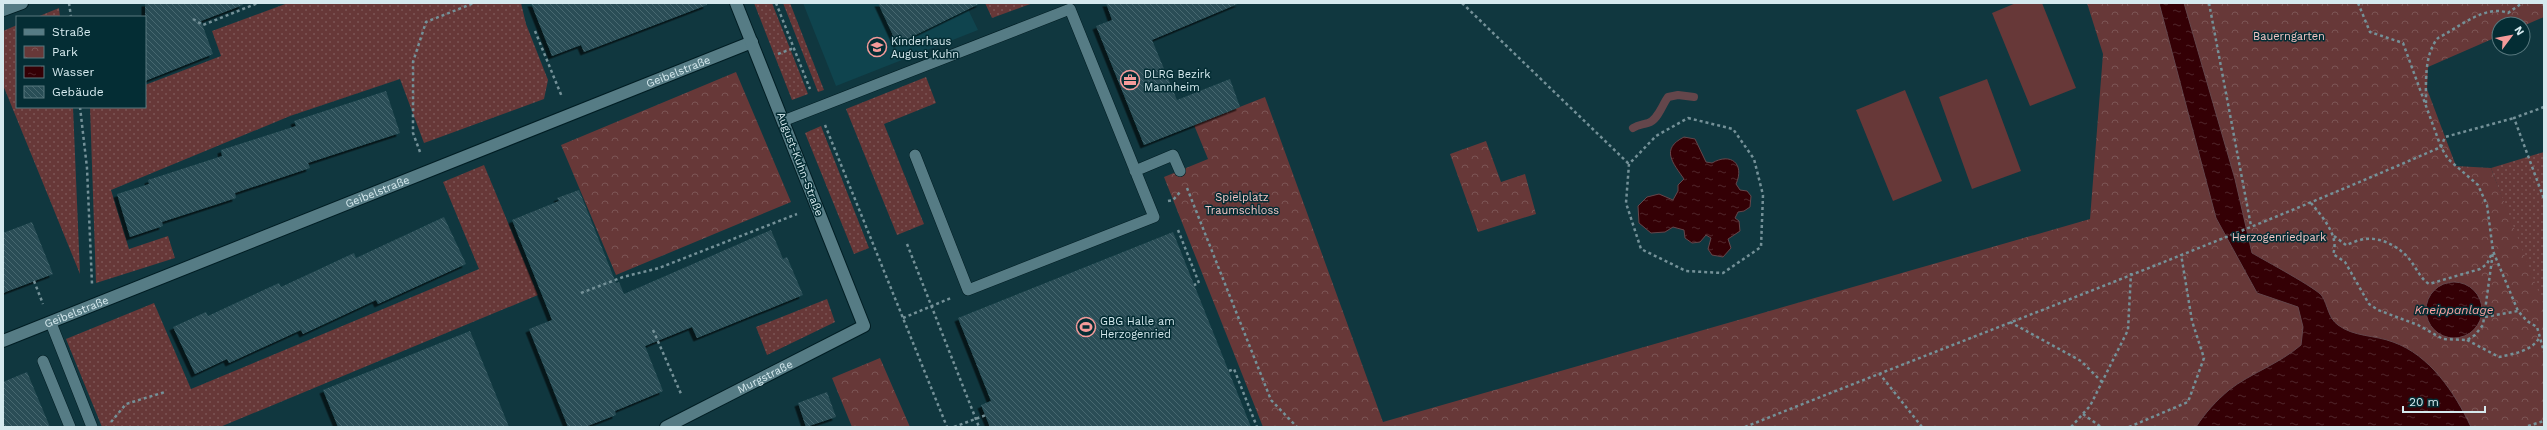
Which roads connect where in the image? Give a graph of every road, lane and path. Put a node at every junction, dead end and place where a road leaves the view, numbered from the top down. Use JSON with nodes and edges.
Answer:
{"nodes":[{"id":1,"x":22,"y":3,"type":"edge"},
{"id":2,"x":69,"y":3,"type":"edge"},
{"id":3,"x":258,"y":3,"type":"edge"},
{"id":4,"x":474,"y":3,"type":"edge"},
{"id":5,"x":736,"y":3,"type":"edge"},
{"id":6,"x":776,"y":3,"type":"edge"},
{"id":7,"x":1462,"y":3,"type":"edge"},
{"id":8,"x":2209,"y":3,"type":"edge"},
{"id":9,"x":2358,"y":3,"type":"edge"},
{"id":10,"x":2522,"y":3,"type":"edge"},
{"id":11,"x":1071,"y":6,"type":"edge"},
{"id":12,"x":3,"y":10,"type":"edge"},
{"id":13,"x":71,"y":16,"type":"edge"},
{"id":14,"x":193,"y":19,"type":"dead end"},
{"id":15,"x":535,"y":31,"type":"dead end"},
{"id":16,"x":752,"y":42,"type":"junction"},
{"id":17,"x":2426,"y":105,"type":"junction"},
{"id":18,"x":818,"y":107,"type":"junction"},
{"id":19,"x":2544,"y":107,"type":"edge"},
{"id":20,"x":80,"y":108,"type":"edge"},
{"id":21,"x":570,"y":116,"type":"junction"},
{"id":22,"x":2514,"y":118,"type":"junction"},
{"id":23,"x":783,"y":121,"type":"junction"},
{"id":24,"x":2440,"y":147,"type":"junction"},
{"id":25,"x":915,"y":155,"type":"dead end"},
{"id":26,"x":1629,"y":164,"type":"junction"},
{"id":27,"x":1135,"y":171,"type":"junction"},
{"id":28,"x":1180,"y":171,"type":"dead end"},
{"id":29,"x":429,"y":173,"type":"junction"},
{"id":30,"x":1186,"y":186,"type":"dead end"},
{"id":31,"x":2544,"y":200,"type":"edge"},
{"id":32,"x":2311,"y":203,"type":"junction"},
{"id":33,"x":817,"y":207,"type":"junction"},
{"id":34,"x":2251,"y":226,"type":"junction"},
{"id":35,"x":1178,"y":230,"type":"dead end"},
{"id":36,"x":2333,"y":236,"type":"junction"},
{"id":37,"x":907,"y":244,"type":"dead end"},
{"id":38,"x":2493,"y":251,"type":"junction"},
{"id":39,"x":2181,"y":254,"type":"junction"},
{"id":40,"x":2131,"y":273,"type":"junction"},
{"id":41,"x":1194,"y":285,"type":"dead end"},
{"id":42,"x":581,"y":293,"type":"dead end"},
{"id":43,"x":92,"y":306,"type":"junction"},
{"id":44,"x":931,"y":306,"type":"junction"},
{"id":45,"x":2518,"y":311,"type":"junction"},
{"id":46,"x":2485,"y":317,"type":"junction"},
{"id":47,"x":903,"y":318,"type":"junction"},
{"id":48,"x":2010,"y":322,"type":"junction"},
{"id":49,"x":50,"y":323,"type":"junction"},
{"id":50,"x":864,"y":326,"type":"joint"},
{"id":51,"x":652,"y":330,"type":"dead end"},
{"id":52,"x":2539,"y":338,"type":"junction"},
{"id":53,"x":2467,"y":340,"type":"junction"},
{"id":54,"x":3,"y":342,"type":"edge"},
{"id":55,"x":2544,"y":352,"type":"edge"},
{"id":56,"x":43,"y":361,"type":"dead end"},
{"id":57,"x":1229,"y":371,"type":"dead end"},
{"id":58,"x":1879,"y":373,"type":"junction"},
{"id":59,"x":2102,"y":382,"type":"junction"},
{"id":60,"x":165,"y":392,"type":"dead end"},
{"id":61,"x":2083,"y":414,"type":"junction"},
{"id":62,"x":690,"y":415,"type":"junction"},
{"id":63,"x":986,"y":416,"type":"dead end"},
{"id":64,"x":975,"y":419,"type":"junction"},
{"id":65,"x":2544,"y":421,"type":"edge"},
{"id":66,"x":2528,"y":426,"type":"dead end"},
{"id":67,"x":70,"y":427,"type":"edge"},
{"id":68,"x":92,"y":427,"type":"edge"},
{"id":69,"x":107,"y":427,"type":"edge"},
{"id":70,"x":666,"y":427,"type":"edge"},
{"id":71,"x":947,"y":427,"type":"edge"},
{"id":72,"x":954,"y":427,"type":"edge"},
{"id":73,"x":978,"y":427,"type":"edge"},
{"id":74,"x":1257,"y":427,"type":"edge"},
{"id":75,"x":1297,"y":427,"type":"edge"},
{"id":76,"x":1745,"y":427,"type":"edge"},
{"id":77,"x":1922,"y":427,"type":"edge"},
{"id":78,"x":2071,"y":427,"type":"edge"},
{"id":79,"x":2101,"y":427,"type":"edge"},
{"id":80,"x":2129,"y":427,"type":"edge"}],
"edges":[{"from":1,"to":12,"type":"street"},
{"from":2,"to":13,"type":"path"},
{"from":3,"to":14,"type":"path"},
{"from":4,"to":29,"type":"path"},
{"from":5,"to":16,"type":"street","name":"August-Kuhn-Straße"},
{"from":6,"to":18,"type":"path"},
{"from":7,"to":26,"type":"path"},
{"from":8,"to":34,"type":"path"},
{"from":9,"to":17,"type":"path"},
{"from":10,"to":17,"type":"path"},
{"from":11,"to":18,"type":"lane"},
{"from":11,"to":27,"type":"lane"},
{"from":15,"to":21,"type":"path"},
{"from":16,"to":21,"type":"street","name":"Geibelstraße"},
{"from":16,"to":23,"type":"street","name":"August-Kuhn-Straße"},
{"from":17,"to":24,"type":"path"},
{"from":18,"to":23,"type":"lane"},
{"from":18,"to":47,"type":"path"},
{"from":19,"to":22,"type":"path"},
{"from":20,"to":43,"type":"path"},
{"from":21,"to":29,"type":"street","name":"Geibelstraße"},
{"from":22,"to":24,"type":"path"},
{"from":22,"to":31,"type":"path"},
{"from":23,"to":33,"type":"street","name":"August-Kuhn-Straße"},
{"from":24,"to":32,"type":"path"},
{"from":24,"to":38,"type":"path"},
{"from":25,"to":27,"type":"lane"},
{"from":26,"to":26,"type":"path"},
{"from":27,"to":28,"type":"lane"},
{"from":29,"to":43,"type":"street","name":"Geibelstraße"},
{"from":30,"to":75,"type":"path"},
{"from":32,"to":34,"type":"path"},
{"from":32,"to":36,"type":"path"},
{"from":33,"to":42,"type":"path"},
{"from":33,"to":50,"type":"street","name":"August-Kuhn-Straße"},
{"from":34,"to":39,"type":"path"},
{"from":35,"to":41,"type":"path"},
{"from":36,"to":38,"type":"path"},
{"from":36,"to":53,"type":"path"},
{"from":37,"to":44,"type":"path"},
{"from":38,"to":45,"type":"path"},
{"from":38,"to":46,"type":"path"},
{"from":39,"to":40,"type":"path"},
{"from":39,"to":80,"type":"path"},
{"from":40,"to":48,"type":"path"},
{"from":40,"to":59,"type":"path"},
{"from":43,"to":49,"type":"street","name":"Geibelstraße"},
{"from":44,"to":47,"type":"path"},
{"from":44,"to":64,"type":"path"},
{"from":45,"to":46,"type":"path"},
{"from":45,"to":52,"type":"path"},
{"from":46,"to":53,"type":"path"},
{"from":47,"to":71,"type":"path"},
{"from":48,"to":58,"type":"path"},
{"from":48,"to":59,"type":"path"},
{"from":49,"to":54,"type":"street","name":"Geibelstraße"},
{"from":49,"to":68,"type":"lane"},
{"from":50,"to":62,"type":"street","name":"Murgstraße"},
{"from":51,"to":62,"type":"path"},
{"from":52,"to":53,"type":"path"},
{"from":52,"to":55,"type":"path"},
{"from":56,"to":67,"type":"lane"},
{"from":57,"to":74,"type":"path"},
{"from":58,"to":76,"type":"path"},
{"from":58,"to":77,"type":"path"},
{"from":59,"to":61,"type":"path"},
{"from":60,"to":69,"type":"path"},
{"from":61,"to":78,"type":"path"},
{"from":61,"to":79,"type":"path"},
{"from":62,"to":70,"type":"street","name":"Murgstraße"},
{"from":63,"to":64,"type":"path"},
{"from":64,"to":72,"type":"path"},
{"from":64,"to":73,"type":"path"},
{"from":65,"to":66,"type":"path"}]}
